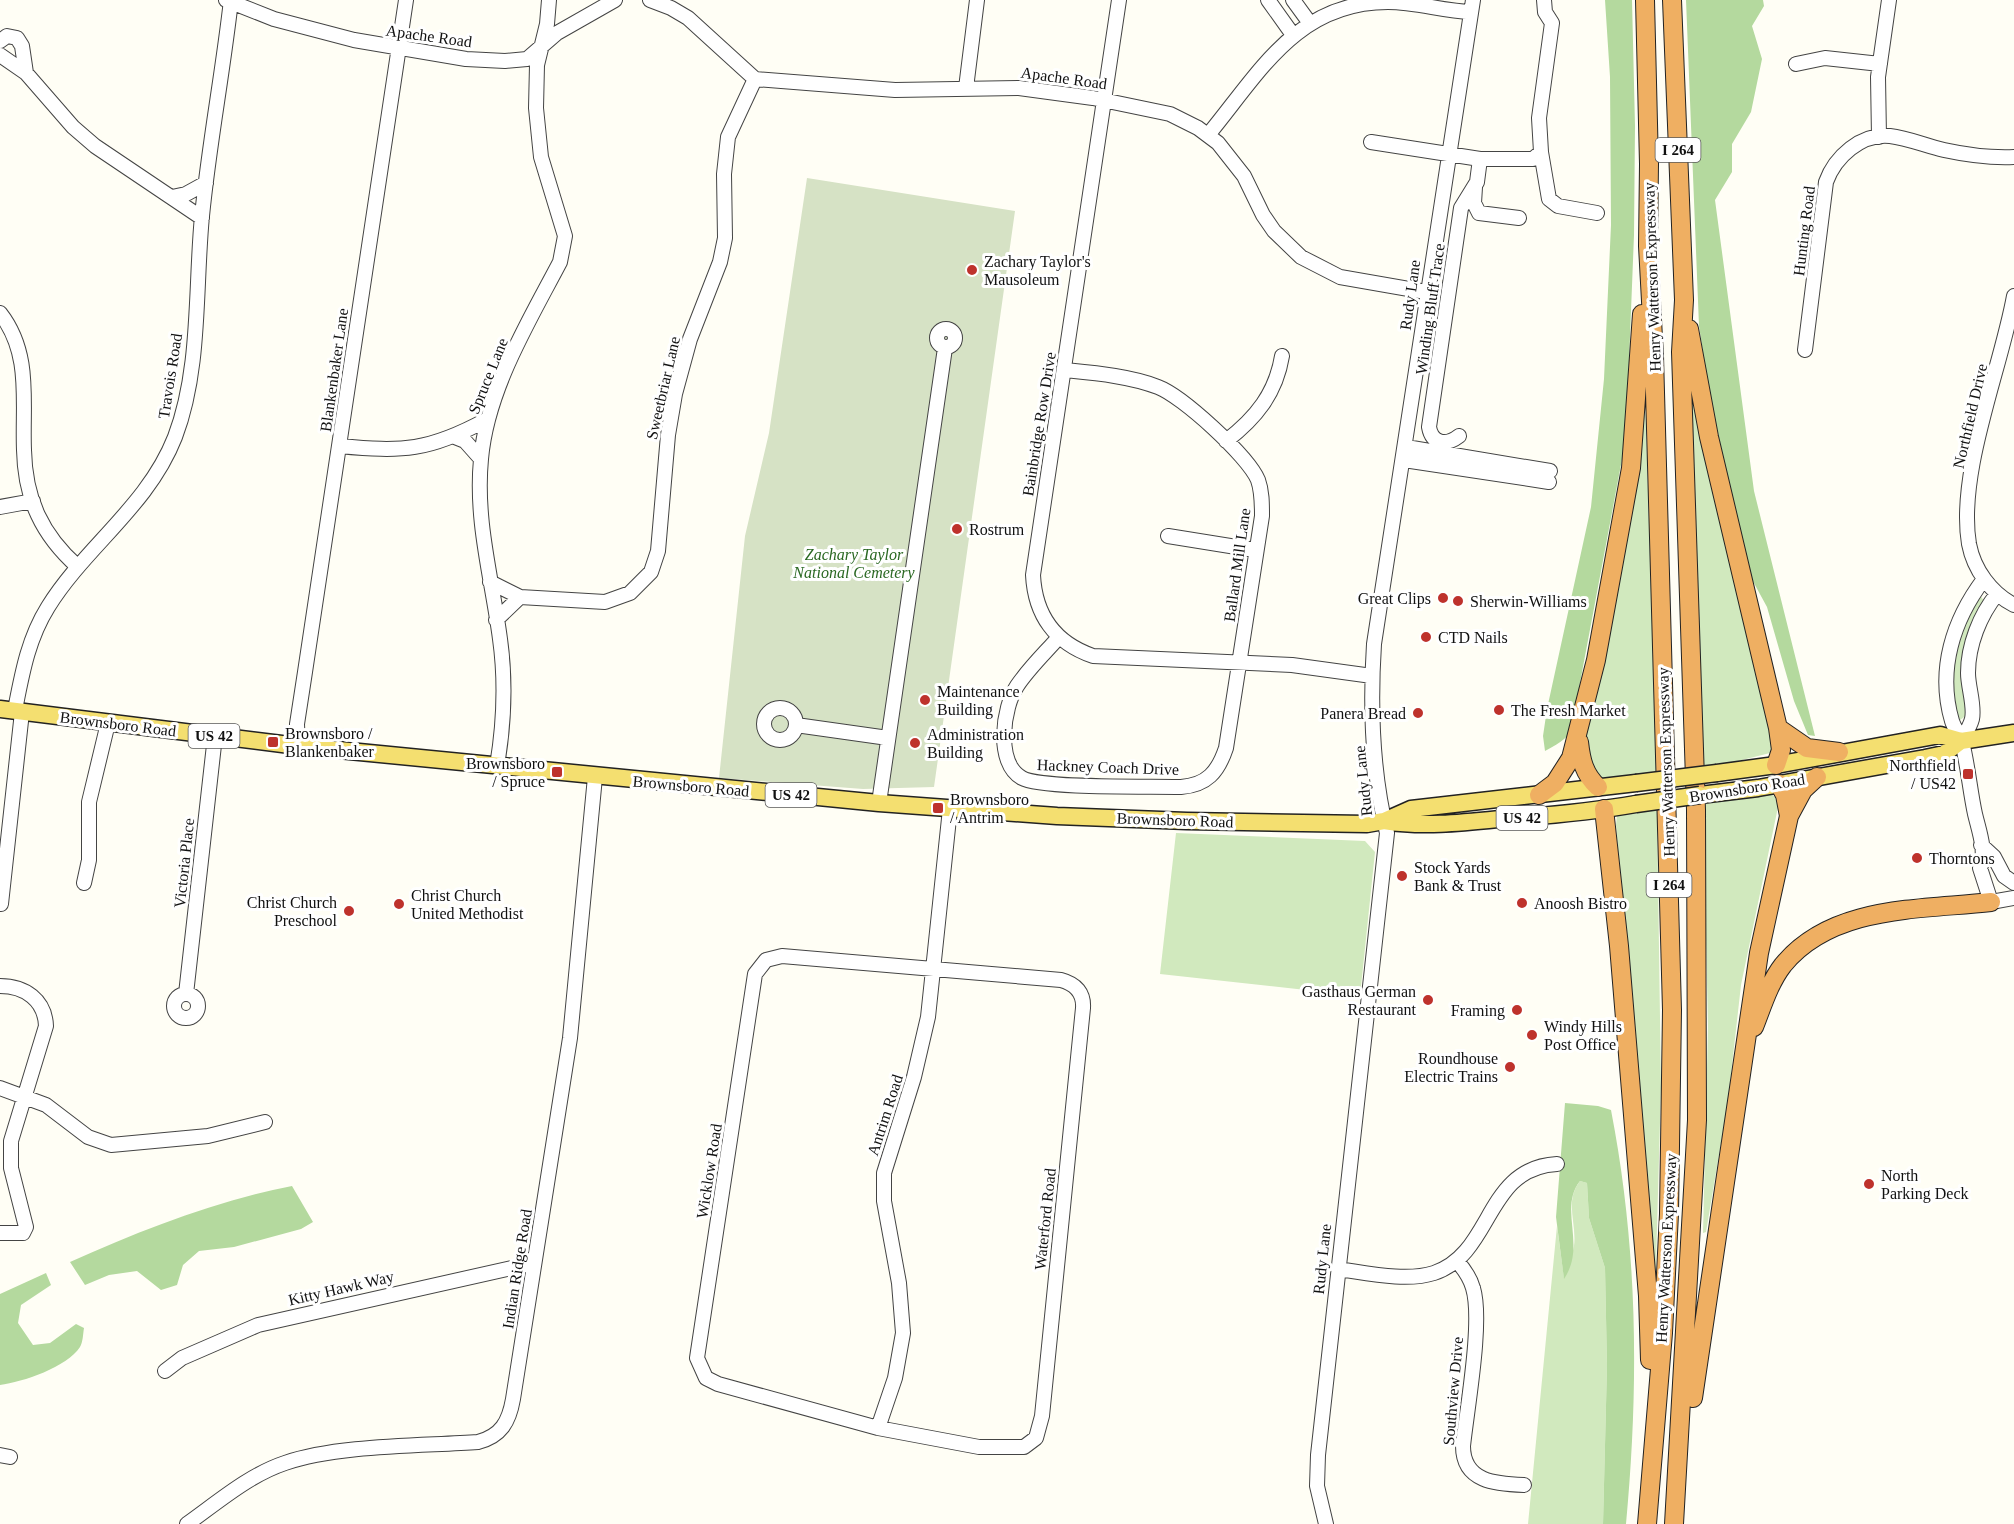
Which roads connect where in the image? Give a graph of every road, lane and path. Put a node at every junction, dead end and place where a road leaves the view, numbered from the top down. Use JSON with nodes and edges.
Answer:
{"nodes":[{"id":1,"x":406,"y":0,"type":"edge"},
{"id":2,"x":549,"y":0,"type":"edge"},
{"id":3,"x":615,"y":0,"type":"edge"},
{"id":4,"x":650,"y":0,"type":"edge"},
{"id":5,"x":977,"y":0,"type":"edge"},
{"id":6,"x":1119,"y":0,"type":"edge"},
{"id":7,"x":1268,"y":0,"type":"edge"},
{"id":8,"x":1293,"y":0,"type":"edge"},
{"id":9,"x":1544,"y":0,"type":"edge"},
{"id":10,"x":1645,"y":0,"type":"edge"},
{"id":11,"x":1672,"y":0,"type":"edge"},
{"id":12,"x":1889,"y":0,"type":"edge"},
{"id":13,"x":230,"y":1,"type":"edge"},
{"id":14,"x":1471,"y":6,"type":"edge"},
{"id":15,"x":1309,"y":22,"type":"junction"},
{"id":16,"x":1293,"y":35,"type":"junction"},
{"id":17,"x":0,"y":41,"type":"edge"},
{"id":18,"x":543,"y":46,"type":"junction"},
{"id":19,"x":398,"y":49,"type":"junction"},
{"id":20,"x":0,"y":56,"type":"edge"},
{"id":21,"x":1796,"y":64,"type":"dead end"},
{"id":22,"x":1880,"y":64,"type":"junction"},
{"id":23,"x":26,"y":73,"type":"junction"},
{"id":24,"x":755,"y":79,"type":"junction"},
{"id":25,"x":966,"y":88,"type":"junction"},
{"id":26,"x":1104,"y":100,"type":"junction"},
{"id":27,"x":1208,"y":135,"type":"junction"},
{"id":28,"x":1879,"y":136,"type":"junction"},
{"id":29,"x":1371,"y":142,"type":"dead end"},
{"id":30,"x":1448,"y":152,"type":"junction"},
{"id":31,"x":1541,"y":152,"type":"junction"},
{"id":32,"x":2014,"y":157,"type":"edge"},
{"id":33,"x":1480,"y":159,"type":"junction"},
{"id":34,"x":206,"y":183,"type":"junction"},
{"id":35,"x":1475,"y":187,"type":"junction"},
{"id":36,"x":172,"y":197,"type":"junction"},
{"id":37,"x":1597,"y":213,"type":"dead end"},
{"id":38,"x":202,"y":218,"type":"junction"},
{"id":39,"x":1519,"y":218,"type":"dead end"},
{"id":40,"x":1648,"y":246,"type":"junction"},
{"id":41,"x":1426,"y":292,"type":"junction"},
{"id":42,"x":2014,"y":296,"type":"edge"},
{"id":43,"x":1684,"y":300,"type":"junction"},
{"id":44,"x":0,"y":313,"type":"edge"},
{"id":45,"x":945,"y":348,"type":"dead end"},
{"id":46,"x":1805,"y":350,"type":"dead end"},
{"id":47,"x":1282,"y":356,"type":"dead end"},
{"id":48,"x":1064,"y":370,"type":"junction"},
{"id":49,"x":486,"y":420,"type":"junction"},
{"id":50,"x":1459,"y":436,"type":"dead end"},
{"id":51,"x":455,"y":437,"type":"junction"},
{"id":52,"x":1226,"y":441,"type":"junction"},
{"id":53,"x":339,"y":446,"type":"junction"},
{"id":54,"x":1405,"y":453,"type":"junction"},
{"id":55,"x":481,"y":459,"type":"junction"},
{"id":56,"x":1549,"y":477,"type":"dead end"},
{"id":57,"x":33,"y":501,"type":"junction"},
{"id":58,"x":0,"y":507,"type":"edge"},
{"id":59,"x":1168,"y":536,"type":"dead end"},
{"id":60,"x":1255,"y":550,"type":"junction"},
{"id":61,"x":78,"y":567,"type":"junction"},
{"id":62,"x":490,"y":582,"type":"junction"},
{"id":63,"x":1990,"y":586,"type":"junction"},
{"id":64,"x":520,"y":597,"type":"junction"},
{"id":65,"x":2014,"y":605,"type":"edge"},
{"id":66,"x":496,"y":620,"type":"junction"},
{"id":67,"x":1059,"y":637,"type":"junction"},
{"id":68,"x":1239,"y":663,"type":"junction"},
{"id":69,"x":1372,"y":676,"type":"junction"},
{"id":70,"x":17,"y":711,"type":"edge"},
{"id":71,"x":108,"y":723,"type":"junction"},
{"id":72,"x":796,"y":725,"type":"dead end"},
{"id":73,"x":1778,"y":728,"type":"junction"},
{"id":74,"x":2014,"y":733,"type":"edge"},
{"id":75,"x":215,"y":736,"type":"junction"},
{"id":76,"x":1578,"y":737,"type":"junction"},
{"id":77,"x":888,"y":738,"type":"junction"},
{"id":78,"x":1961,"y":741,"type":"junction"},
{"id":79,"x":298,"y":746,"type":"junction"},
{"id":80,"x":1839,"y":752,"type":"junction"},
{"id":81,"x":1776,"y":765,"type":"junction"},
{"id":82,"x":497,"y":766,"type":"junction"},
{"id":83,"x":595,"y":777,"type":"junction"},
{"id":84,"x":1211,"y":777,"type":"joint"},
{"id":85,"x":1817,"y":777,"type":"junction"},
{"id":86,"x":1779,"y":784,"type":"junction"},
{"id":87,"x":1598,"y":787,"type":"junction"},
{"id":88,"x":1539,"y":795,"type":"junction"},
{"id":89,"x":879,"y":803,"type":"junction"},
{"id":90,"x":950,"y":809,"type":"junction"},
{"id":91,"x":1604,"y":809,"type":"junction"},
{"id":92,"x":1789,"y":816,"type":"junction"},
{"id":93,"x":1384,"y":821,"type":"junction"},
{"id":94,"x":1981,"y":845,"type":"junction"},
{"id":95,"x":84,"y":883,"type":"dead end"},
{"id":96,"x":2014,"y":883,"type":"edge"},
{"id":97,"x":2014,"y":898,"type":"edge"},
{"id":98,"x":1991,"y":902,"type":"junction"},
{"id":99,"x":1,"y":904,"type":"edge"},
{"id":100,"x":933,"y":969,"type":"junction"},
{"id":101,"x":0,"y":986,"type":"edge"},
{"id":102,"x":186,"y":994,"type":"dead end"},
{"id":103,"x":1743,"y":1054,"type":"junction"},
{"id":104,"x":0,"y":1088,"type":"edge"},
{"id":105,"x":24,"y":1097,"type":"junction"},
{"id":106,"x":265,"y":1122,"type":"dead end"},
{"id":107,"x":1557,"y":1164,"type":"dead end"},
{"id":108,"x":0,"y":1233,"type":"edge"},
{"id":109,"x":1456,"y":1261,"type":"junction"},
{"id":110,"x":534,"y":1263,"type":"junction"},
{"id":111,"x":1338,"y":1269,"type":"junction"},
{"id":112,"x":165,"y":1371,"type":"dead end"},
{"id":113,"x":878,"y":1428,"type":"junction"},
{"id":114,"x":1651,"y":1457,"type":"junction"},
{"id":115,"x":1524,"y":1485,"type":"dead end"},
{"id":116,"x":1678,"y":1489,"type":"junction"},
{"id":117,"x":188,"y":1524,"type":"edge"},
{"id":118,"x":1326,"y":1524,"type":"edge"},
{"id":119,"x":1647,"y":1524,"type":"edge"},
{"id":120,"x":1674,"y":1524,"type":"edge"}],
"edges":[{"from":1,"to":19,"type":"street","name":"Blankenbaker Lane"},
{"from":2,"to":18,"type":"street","name":"Spruce Lane"},
{"from":3,"to":18,"type":"street","name":"Apache Road"},
{"from":4,"to":24,"type":"street"},
{"from":5,"to":25,"type":"street"},
{"from":6,"to":26,"type":"street","name":"Bainbridge Row Drive"},
{"from":7,"to":16,"type":"street"},
{"from":8,"to":15,"type":"street"},
{"from":9,"to":31,"type":"street"},
{"from":10,"to":40,"type":"highway","name":"Henry Watterson Expressway","number":"I 264"},
{"from":11,"to":43,"type":"highway","name":"Henry Watterson Expressway","number":"I 264"},
{"from":12,"to":22,"type":"street"},
{"from":13,"to":19,"type":"street","name":"Apache Road"},
{"from":13,"to":34,"type":"street","name":"Travois Road"},
{"from":14,"to":15,"type":"street"},
{"from":14,"to":30,"type":"street","name":"Rudy Lane"},
{"from":15,"to":16,"type":"street"},
{"from":16,"to":27,"type":"street"},
{"from":17,"to":23,"type":"street"},
{"from":18,"to":19,"type":"street","name":"Apache Road"},
{"from":18,"to":49,"type":"street","name":"Spruce Lane"},
{"from":19,"to":53,"type":"street","name":"Blankenbaker Lane"},
{"from":20,"to":23,"type":"street"},
{"from":21,"to":22,"type":"street"},
{"from":22,"to":28,"type":"street"},
{"from":23,"to":36,"type":"street"},
{"from":24,"to":25,"type":"street","name":"Apache Road"},
{"from":24,"to":64,"type":"street","name":"Sweetbriar Lane"},
{"from":25,"to":26,"type":"street","name":"Apache Road"},
{"from":26,"to":27,"type":"street","name":"Apache Road"},
{"from":26,"to":48,"type":"street","name":"Bainbridge Row Drive"},
{"from":27,"to":41,"type":"street","name":"Apache Road"},
{"from":28,"to":32,"type":"street"},
{"from":28,"to":46,"type":"street","name":"Hunting Road"},
{"from":29,"to":30,"type":"street"},
{"from":30,"to":33,"type":"street"},
{"from":30,"to":41,"type":"street","name":"Rudy Lane"},
{"from":31,"to":33,"type":"street"},
{"from":31,"to":37,"type":"street"},
{"from":33,"to":35,"type":"street","name":"Winding Bluff Trace"},
{"from":34,"to":36,"type":"street"},
{"from":34,"to":38,"type":"street","name":"Travois Road"},
{"from":35,"to":39,"type":"street"},
{"from":35,"to":50,"type":"street","name":"Winding Bluff Trace"},
{"from":36,"to":38,"type":"street"},
{"from":38,"to":61,"type":"street","name":"Travois Road"},
{"from":40,"to":76,"type":"highway"},
{"from":40,"to":114,"type":"highway","name":"Henry Watterson Expressway","number":"I 264"},
{"from":41,"to":54,"type":"street","name":"Rudy Lane"},
{"from":42,"to":63,"type":"street","name":"Northfield Drive"},
{"from":43,"to":73,"type":"highway"},
{"from":43,"to":116,"type":"highway","name":"Henry Watterson Expressway","number":"I 264"},
{"from":44,"to":57,"type":"street"},
{"from":45,"to":77,"type":"street"},
{"from":47,"to":52,"type":"street"},
{"from":48,"to":52,"type":"street","name":"Ballard Mill Lane"},
{"from":48,"to":67,"type":"street","name":"Bainbridge Row Drive"},
{"from":49,"to":51,"type":"street"},
{"from":49,"to":55,"type":"street","name":"Spruce Lane"},
{"from":51,"to":53,"type":"street"},
{"from":51,"to":55,"type":"street"},
{"from":52,"to":60,"type":"street","name":"Ballard Mill Lane"},
{"from":53,"to":79,"type":"street","name":"Blankenbaker Lane"},
{"from":54,"to":56,"type":"street"},
{"from":54,"to":69,"type":"street","name":"Rudy Lane"},
{"from":55,"to":62,"type":"street","name":"Spruce Lane"},
{"from":57,"to":58,"type":"street"},
{"from":57,"to":61,"type":"street"},
{"from":59,"to":60,"type":"street"},
{"from":60,"to":68,"type":"street","name":"Ballard Mill Lane"},
{"from":61,"to":70,"type":"street","name":"Travois Road"},
{"from":62,"to":64,"type":"street","name":"Sweetbriar Lane"},
{"from":62,"to":66,"type":"street","name":"Spruce Lane"},
{"from":63,"to":65,"type":"street"},
{"from":63,"to":78,"type":"street"},
{"from":63,"to":78,"type":"street"},
{"from":64,"to":66,"type":"street"},
{"from":66,"to":82,"type":"street","name":"Spruce Lane"},
{"from":67,"to":68,"type":"street","name":"Bainbridge Row Drive"},
{"from":67,"to":84,"type":"street","name":"Hackney Coach Drive"},
{"from":68,"to":69,"type":"street","name":"Bainbridge Row Drive"},
{"from":68,"to":84,"type":"street","name":"Ballard Mill Lane"},
{"from":69,"to":93,"type":"street","name":"Rudy Lane"},
{"from":70,"to":71,"type":"main road","name":"Brownsboro Road","number":"US 42"},
{"from":70,"to":99,"type":"street","name":"Travois Road"},
{"from":71,"to":75,"type":"main road","name":"Brownsboro Road","number":"US 42"},
{"from":71,"to":95,"type":"street"},
{"from":72,"to":77,"type":"street"},
{"from":73,"to":80,"type":"highway"},
{"from":73,"to":81,"type":"highway"},
{"from":74,"to":78,"type":"main road","number":"US 42"},
{"from":75,"to":79,"type":"main road","name":"Brownsboro Road","number":"US 42"},
{"from":75,"to":102,"type":"street","name":"Victoria Place"},
{"from":76,"to":87,"type":"highway"},
{"from":76,"to":88,"type":"highway"},
{"from":77,"to":89,"type":"street"},
{"from":78,"to":80,"type":"main road","name":"Brownsboro Road","number":"US 42"},
{"from":78,"to":85,"type":"main road","name":"Brownsboro Road","number":"US 42"},
{"from":78,"to":94,"type":"street"},
{"from":79,"to":82,"type":"main road","name":"Brownsboro Road","number":"US 42"},
{"from":80,"to":81,"type":"main road","name":"Brownsboro Road","number":"US 42"},
{"from":81,"to":86,"type":"main road"},
{"from":81,"to":87,"type":"main road","name":"Brownsboro Road","number":"US 42","bridge":true},
{"from":82,"to":83,"type":"main road","name":"Brownsboro Road","number":"US 42"},
{"from":83,"to":89,"type":"main road","name":"Brownsboro Road","number":"US 42"},
{"from":83,"to":110,"type":"street","name":"Indian Ridge Road"},
{"from":85,"to":86,"type":"main road","name":"Brownsboro Road","number":"US 42"},
{"from":85,"to":92,"type":"highway"},
{"from":86,"to":91,"type":"main road","name":"Brownsboro Road","number":"US 42","bridge":true},
{"from":86,"to":92,"type":"highway"},
{"from":87,"to":88,"type":"main road","name":"Brownsboro Road","number":"US 42"},
{"from":87,"to":91,"type":"main road"},
{"from":88,"to":93,"type":"main road","name":"Brownsboro Road","number":"US 42"},
{"from":89,"to":90,"type":"main road","name":"Brownsboro Road","number":"US 42"},
{"from":90,"to":93,"type":"main road","name":"Brownsboro Road","number":"US 42"},
{"from":90,"to":100,"type":"street","name":"Antrim Road"},
{"from":91,"to":93,"type":"main road","name":"Brownsboro Road","number":"US 42"},
{"from":91,"to":114,"type":"highway"},
{"from":92,"to":103,"type":"highway"},
{"from":93,"to":111,"type":"street","name":"Rudy Lane"},
{"from":94,"to":96,"type":"street"},
{"from":94,"to":98,"type":"street"},
{"from":97,"to":98,"type":"street"},
{"from":98,"to":103,"type":"highway"},
{"from":100,"to":113,"type":"street","name":"Antrim Road"},
{"from":100,"to":113,"type":"street","name":"Waterford Road"},
{"from":100,"to":113,"type":"street","name":"Wicklow Road"},
{"from":101,"to":105,"type":"street"},
{"from":103,"to":116,"type":"highway"},
{"from":104,"to":105,"type":"street"},
{"from":105,"to":106,"type":"street"},
{"from":105,"to":108,"type":"street"},
{"from":107,"to":109,"type":"street"},
{"from":109,"to":111,"type":"street"},
{"from":109,"to":115,"type":"street","name":"Southview Drive"},
{"from":110,"to":112,"type":"street","name":"Kitty Hawk Way"},
{"from":110,"to":117,"type":"street","name":"Indian Ridge Road"},
{"from":111,"to":118,"type":"street","name":"Rudy Lane"},
{"from":114,"to":119,"type":"highway","name":"Henry Watterson Expressway","number":"I 264"},
{"from":116,"to":120,"type":"highway","name":"Henry Watterson Expressway","number":"I 264"}]}
